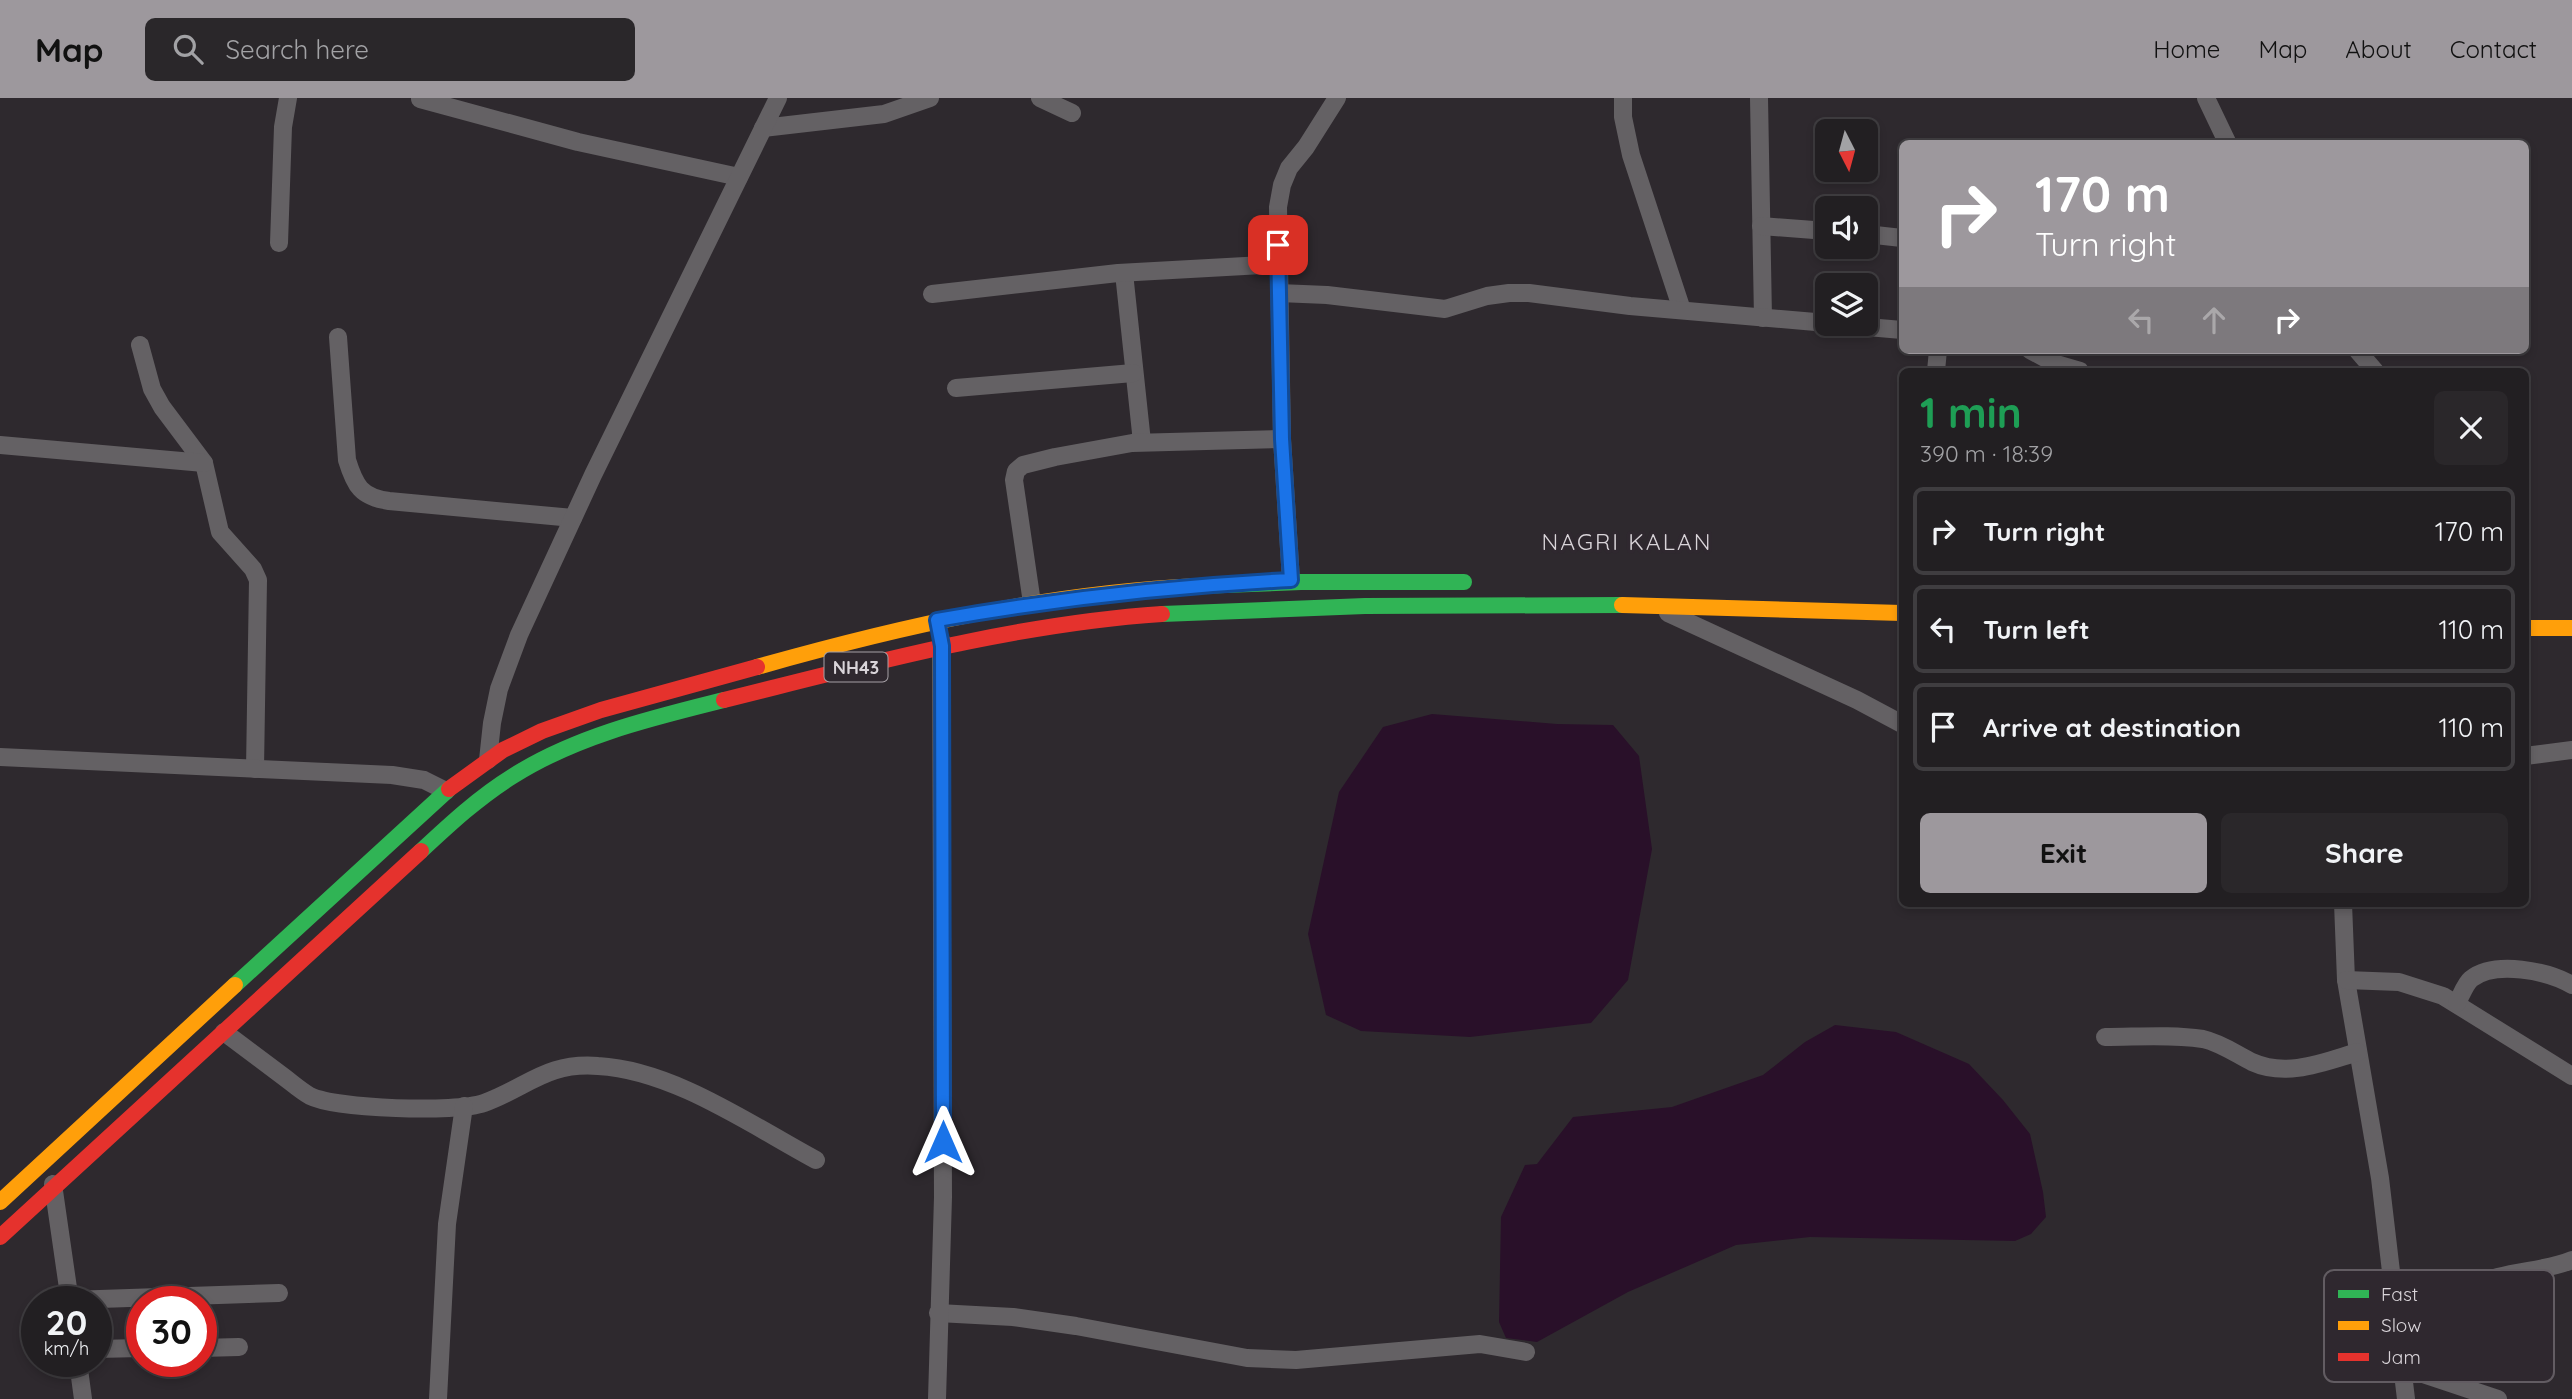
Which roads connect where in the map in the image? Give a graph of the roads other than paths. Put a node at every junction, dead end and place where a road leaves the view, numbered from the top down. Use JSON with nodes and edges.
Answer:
{"nodes":[{"id":1,"x":288,"y":98,"type":"edge"},
{"id":2,"x":778,"y":98,"type":"edge"},
{"id":3,"x":930,"y":98,"type":"edge"},
{"id":4,"x":1040,"y":98,"type":"edge"},
{"id":5,"x":1337,"y":98,"type":"edge"},
{"id":6,"x":1623,"y":98,"type":"edge"},
{"id":7,"x":1759,"y":98,"type":"edge"},
{"id":8,"x":2206,"y":98,"type":"edge"},
{"id":9,"x":420,"y":99,"type":"edge"},
{"id":10,"x":1072,"y":113,"type":"dead end"},
{"id":11,"x":763,"y":128,"type":"junction"},
{"id":12,"x":2226,"y":140,"type":"edge"},
{"id":13,"x":739,"y":177,"type":"junction"},
{"id":14,"x":1761,"y":226,"type":"junction"},
{"id":15,"x":1815,"y":230,"type":"edge"},
{"id":16,"x":1878,"y":235,"type":"edge"},
{"id":17,"x":1899,"y":238,"type":"edge"},
{"id":18,"x":279,"y":243,"type":"dead end"},
{"id":19,"x":1279,"y":264,"type":"junction"},
{"id":20,"x":1124,"y":273,"type":"junction"},
{"id":21,"x":1279,"y":293,"type":"junction"},
{"id":22,"x":932,"y":294,"type":"dead end"},
{"id":23,"x":1682,"y":310,"type":"junction"},
{"id":24,"x":1763,"y":318,"type":"junction"},
{"id":25,"x":1815,"y":322,"type":"edge"},
{"id":26,"x":1878,"y":328,"type":"edge"},
{"id":27,"x":1899,"y":330,"type":"edge"},
{"id":28,"x":338,"y":337,"type":"dead end"},
{"id":29,"x":140,"y":345,"type":"dead end"},
{"id":30,"x":2037,"y":354,"type":"edge"},
{"id":31,"x":2360,"y":354,"type":"edge"},
{"id":32,"x":2070,"y":368,"type":"edge"},
{"id":33,"x":2372,"y":368,"type":"edge"},
{"id":34,"x":1133,"y":373,"type":"junction"},
{"id":35,"x":956,"y":387,"type":"dead end"},
{"id":36,"x":1282,"y":439,"type":"junction"},
{"id":37,"x":1142,"y":442,"type":"junction"},
{"id":38,"x":0,"y":445,"type":"edge"},
{"id":39,"x":204,"y":463,"type":"junction"},
{"id":40,"x":573,"y":518,"type":"junction"},
{"id":41,"x":1291,"y":580,"type":"junction"},
{"id":42,"x":1475,"y":582,"type":"dead end"},
{"id":43,"x":1032,"y":603,"type":"junction"},
{"id":44,"x":1653,"y":606,"type":"junction"},
{"id":45,"x":2529,"y":612,"type":"edge"},
{"id":46,"x":1899,"y":613,"type":"edge"},
{"id":47,"x":2572,"y":613,"type":"edge"},
{"id":48,"x":937,"y":620,"type":"junction"},
{"id":49,"x":2529,"y":628,"type":"edge"},
{"id":50,"x":2572,"y":628,"type":"edge"},
{"id":51,"x":942,"y":646,"type":"junction"},
{"id":52,"x":1899,"y":722,"type":"edge"},
{"id":53,"x":2572,"y":750,"type":"edge"},
{"id":54,"x":2529,"y":755,"type":"edge"},
{"id":55,"x":0,"y":757,"type":"edge"},
{"id":56,"x":488,"y":760,"type":"junction"},
{"id":57,"x":255,"y":769,"type":"junction"},
{"id":58,"x":446,"y":791,"type":"junction"},
{"id":59,"x":2343,"y":907,"type":"edge"},
{"id":60,"x":2346,"y":980,"type":"junction"},
{"id":61,"x":2572,"y":985,"type":"edge"},
{"id":62,"x":2457,"y":1003,"type":"junction"},
{"id":63,"x":224,"y":1032,"type":"junction"},
{"id":64,"x":2105,"y":1037,"type":"dead end"},
{"id":65,"x":2358,"y":1052,"type":"junction"},
{"id":66,"x":2572,"y":1076,"type":"edge"},
{"id":67,"x":464,"y":1106,"type":"junction"},
{"id":68,"x":50,"y":1155,"type":"junction"},
{"id":69,"x":816,"y":1160,"type":"dead end"},
{"id":70,"x":53,"y":1186,"type":"junction"},
{"id":71,"x":0,"y":1202,"type":"edge"},
{"id":72,"x":0,"y":1237,"type":"edge"},
{"id":73,"x":2572,"y":1260,"type":"edge"},
{"id":74,"x":2390,"y":1270,"type":"edge"},
{"id":75,"x":2538,"y":1270,"type":"edge"},
{"id":76,"x":68,"y":1286,"type":"edge"},
{"id":77,"x":279,"y":1293,"type":"dead end"},
{"id":78,"x":112,"y":1299,"type":"edge"},
{"id":79,"x":938,"y":1313,"type":"junction"},
{"id":80,"x":239,"y":1347,"type":"dead end"},
{"id":81,"x":217,"y":1348,"type":"edge"},
{"id":82,"x":1526,"y":1352,"type":"dead end"},
{"id":83,"x":80,"y":1377,"type":"edge"},
{"id":84,"x":2447,"y":1382,"type":"edge"},
{"id":85,"x":83,"y":1399,"type":"edge"},
{"id":86,"x":438,"y":1399,"type":"edge"},
{"id":87,"x":937,"y":1399,"type":"edge"},
{"id":88,"x":2498,"y":1399,"type":"edge"}],
"edges":[{"from":1,"to":18,"type":"street"},
{"from":2,"to":11,"type":"street"},
{"from":3,"to":11,"type":"street"},
{"from":4,"to":10,"type":"street"},
{"from":5,"to":19,"type":"street"},
{"from":6,"to":23,"type":"street"},
{"from":7,"to":14,"type":"street"},
{"from":8,"to":12,"type":"street"},
{"from":9,"to":13,"type":"street"},
{"from":11,"to":13,"type":"street"},
{"from":13,"to":40,"type":"street"},
{"from":14,"to":15,"type":"street"},
{"from":14,"to":24,"type":"street"},
{"from":16,"to":17,"type":"street"},
{"from":19,"to":20,"type":"street"},
{"from":19,"to":21,"type":"street"},
{"from":20,"to":22,"type":"street"},
{"from":20,"to":34,"type":"street"},
{"from":21,"to":23,"type":"street"},
{"from":21,"to":36,"type":"street"},
{"from":23,"to":24,"type":"street"},
{"from":24,"to":25,"type":"street"},
{"from":26,"to":27,"type":"street"},
{"from":28,"to":40,"type":"street"},
{"from":29,"to":39,"type":"street"},
{"from":30,"to":32,"type":"street"},
{"from":31,"to":33,"type":"street"},
{"from":34,"to":35,"type":"street"},
{"from":34,"to":37,"type":"street"},
{"from":36,"to":37,"type":"street"},
{"from":36,"to":41,"type":"street"},
{"from":37,"to":43,"type":"street"},
{"from":38,"to":39,"type":"street"},
{"from":39,"to":57,"type":"street"},
{"from":40,"to":56,"type":"street"},
{"from":41,"to":42,"type":"highway","number":"NH43"},
{"from":41,"to":43,"type":"highway","number":"NH43"},
{"from":43,"to":48,"type":"highway","number":"NH43"},
{"from":44,"to":46,"type":"highway","number":"NH43"},
{"from":44,"to":51,"type":"highway","number":"NH43"},
{"from":44,"to":52,"type":"street"},
{"from":45,"to":47,"type":"highway"},
{"from":48,"to":51,"type":"street"},
{"from":48,"to":56,"type":"highway","number":"NH43"},
{"from":49,"to":50,"type":"highway"},
{"from":51,"to":63,"type":"highway","number":"NH43"},
{"from":51,"to":79,"type":"street"},
{"from":53,"to":54,"type":"street"},
{"from":55,"to":57,"type":"street"},
{"from":56,"to":58,"type":"highway","number":"NH43"},
{"from":57,"to":58,"type":"street"},
{"from":58,"to":68,"type":"highway","number":"NH43"},
{"from":59,"to":60,"type":"street"},
{"from":60,"to":62,"type":"street"},
{"from":60,"to":65,"type":"street"},
{"from":61,"to":62,"type":"street"},
{"from":62,"to":66,"type":"street"},
{"from":63,"to":67,"type":"street"},
{"from":63,"to":70,"type":"highway","number":"NH43"},
{"from":64,"to":65,"type":"street"},
{"from":65,"to":74,"type":"street"},
{"from":67,"to":69,"type":"street"},
{"from":67,"to":86,"type":"street"},
{"from":68,"to":70,"type":"street"},
{"from":68,"to":71,"type":"highway","number":"NH43"},
{"from":70,"to":72,"type":"highway","number":"NH43"},
{"from":70,"to":76,"type":"street"},
{"from":73,"to":75,"type":"street"},
{"from":77,"to":78,"type":"street"},
{"from":79,"to":82,"type":"street"},
{"from":79,"to":87,"type":"street"},
{"from":80,"to":81,"type":"street"},
{"from":83,"to":85,"type":"street"},
{"from":84,"to":88,"type":"street"}]}
